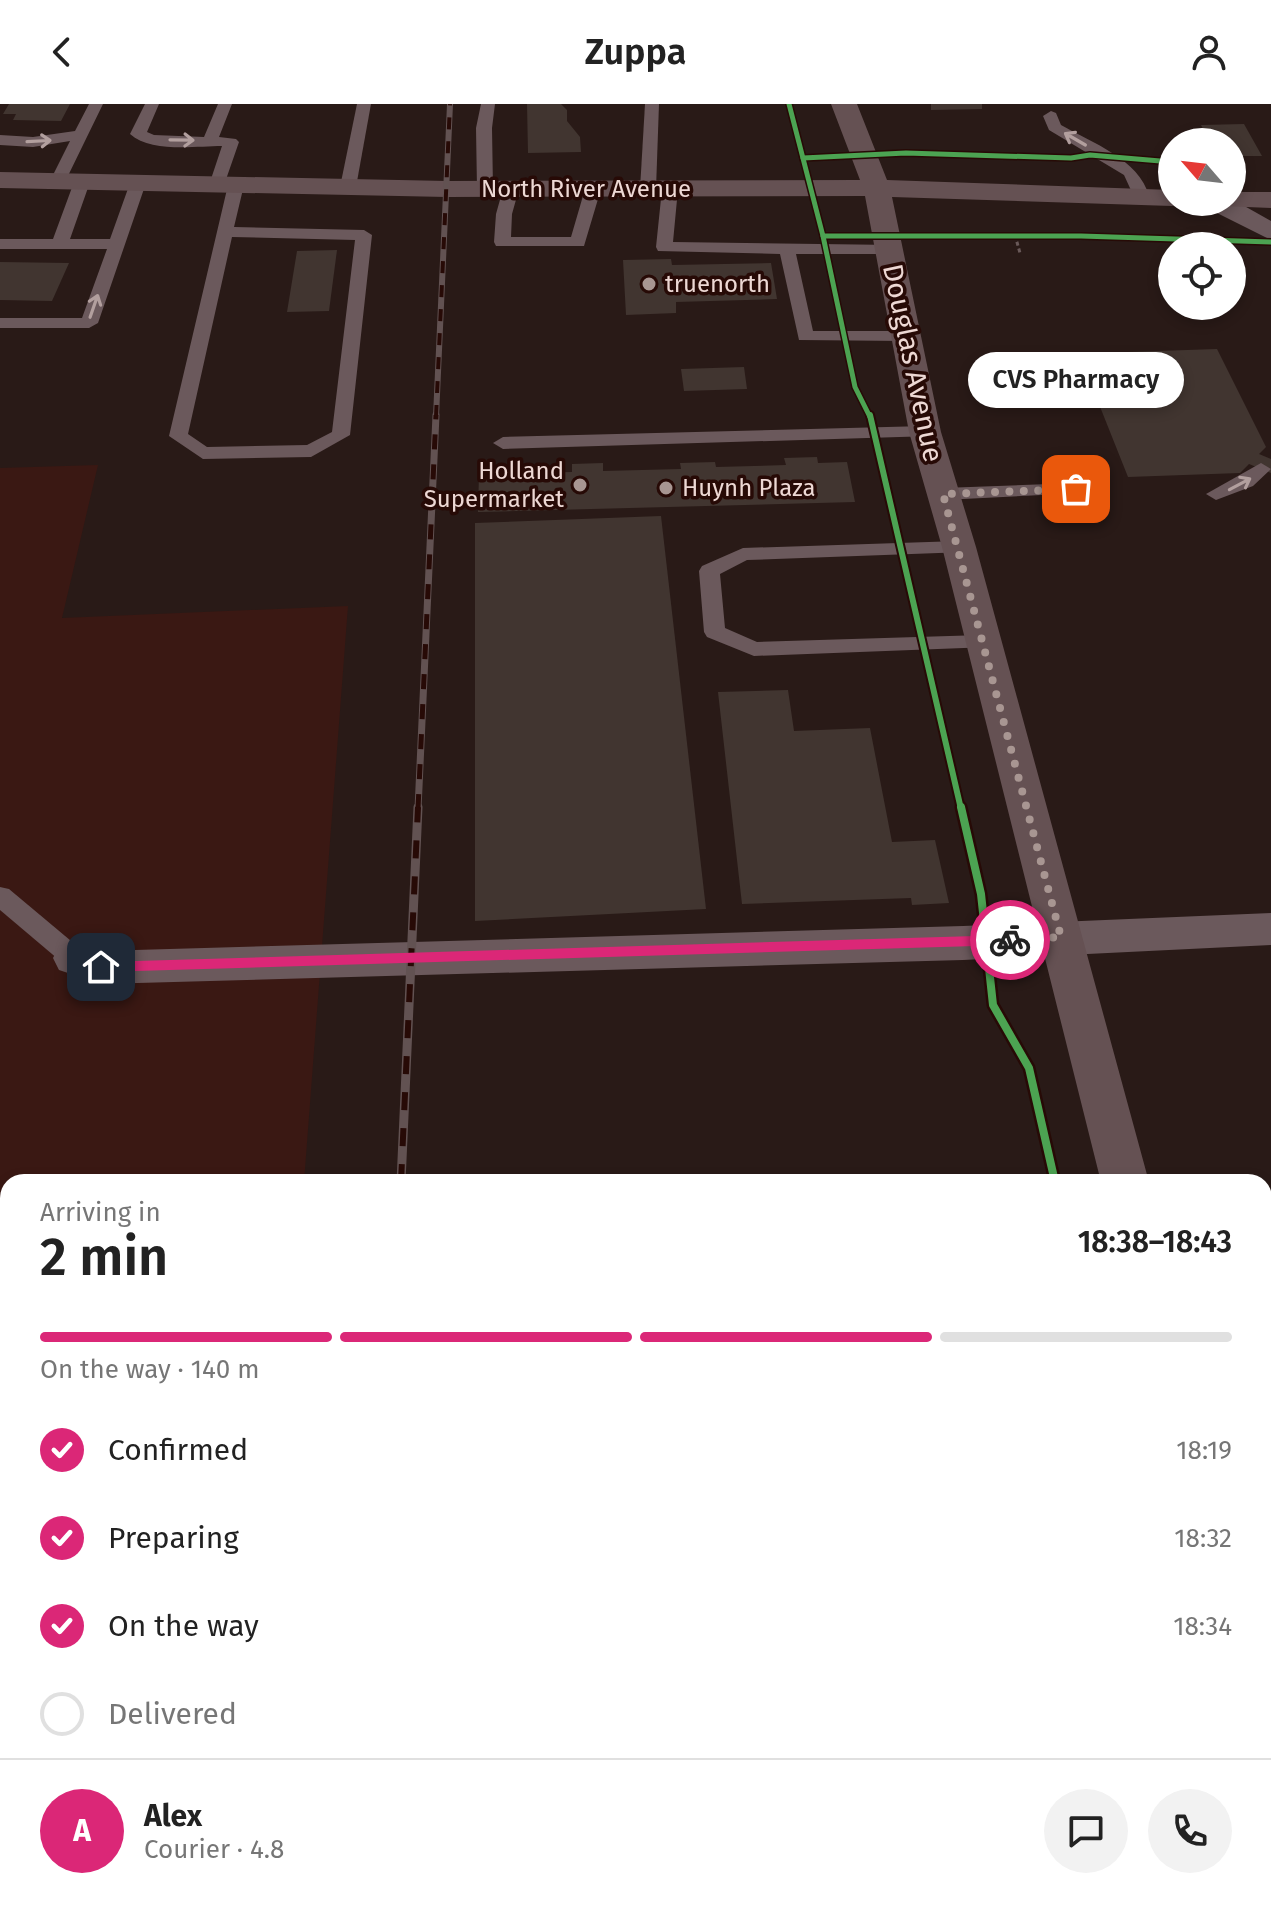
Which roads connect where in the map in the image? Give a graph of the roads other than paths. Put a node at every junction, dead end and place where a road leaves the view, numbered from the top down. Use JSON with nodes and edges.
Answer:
{"nodes":[{"id":1,"x":96,"y":104,"type":"edge"},
{"id":2,"x":152,"y":104,"type":"edge"},
{"id":3,"x":225,"y":104,"type":"edge"},
{"id":4,"x":364,"y":104,"type":"edge"},
{"id":5,"x":488,"y":104,"type":"edge"},
{"id":6,"x":652,"y":104,"type":"edge"},
{"id":7,"x":844,"y":104,"type":"edge"},
{"id":8,"x":1051,"y":116,"type":"dead end"},
{"id":9,"x":78,"y":135,"type":"junction"},
{"id":10,"x":0,"y":140,"type":"edge"},
{"id":11,"x":210,"y":141,"type":"junction"},
{"id":12,"x":0,"y":180,"type":"edge"},
{"id":13,"x":70,"y":182,"type":"junction"},
{"id":14,"x":138,"y":183,"type":"junction"},
{"id":15,"x":226,"y":185,"type":"junction"},
{"id":16,"x":348,"y":187,"type":"junction"},
{"id":17,"x":877,"y":188,"type":"junction"},
{"id":18,"x":498,"y":189,"type":"junction"},
{"id":19,"x":593,"y":189,"type":"junction"},
{"id":20,"x":659,"y":189,"type":"junction"},
{"id":21,"x":1141,"y":196,"type":"junction"},
{"id":22,"x":1158,"y":197,"type":"edge"},
{"id":23,"x":1246,"y":200,"type":"edge"},
{"id":24,"x":1271,"y":200,"type":"edge"},
{"id":25,"x":1242,"y":216,"type":"edge"},
{"id":26,"x":225,"y":232,"type":"junction"},
{"id":27,"x":1271,"y":232,"type":"edge"},
{"id":28,"x":0,"y":244,"type":"edge"},
{"id":29,"x":60,"y":244,"type":"junction"},
{"id":30,"x":116,"y":244,"type":"junction"},
{"id":31,"x":787,"y":249,"type":"junction"},
{"id":32,"x":889,"y":249,"type":"junction"},
{"id":33,"x":0,"y":323,"type":"edge"},
{"id":34,"x":904,"y":336,"type":"junction"},
{"id":35,"x":925,"y":432,"type":"junction"},
{"id":36,"x":503,"y":443,"type":"dead end"},
{"id":37,"x":1261,"y":469,"type":"dead end"},
{"id":38,"x":1076,"y":489,"type":"dead end"},
{"id":39,"x":943,"y":494,"type":"junction"},
{"id":40,"x":1216,"y":494,"type":"dead end"},
{"id":41,"x":959,"y":547,"type":"junction"},
{"id":42,"x":982,"y":642,"type":"junction"},
{"id":43,"x":0,"y":896,"type":"edge"},
{"id":44,"x":1271,"y":929,"type":"edge"},
{"id":45,"x":1061,"y":937,"type":"junction"},
{"id":46,"x":74,"y":958,"type":"joint"},
{"id":47,"x":1123,"y":1174,"type":"edge"}],
"edges":[{"from":1,"to":9,"type":"lane"},
{"from":2,"to":11,"type":"lane","one_way":true},
{"from":3,"to":11,"type":"lane"},
{"from":4,"to":16,"type":"lane"},
{"from":5,"to":18,"type":"lane"},
{"from":6,"to":20,"type":"lane"},
{"from":7,"to":17,"type":"main road","name":"Douglas Avenue"},
{"from":21,"to":8,"type":"lane","one_way":true},
{"from":10,"to":9,"type":"lane","one_way":true},
{"from":9,"to":13,"type":"lane"},
{"from":11,"to":15,"type":"lane"},
{"from":12,"to":13,"type":"main road","name":"North River Avenue"},
{"from":13,"to":14,"type":"main road","name":"North River Avenue"},
{"from":13,"to":29,"type":"lane"},
{"from":14,"to":15,"type":"main road","name":"North River Avenue"},
{"from":14,"to":30,"type":"lane"},
{"from":15,"to":16,"type":"main road","name":"North River Avenue"},
{"from":15,"to":26,"type":"lane"},
{"from":16,"to":18,"type":"main road","name":"North River Avenue"},
{"from":17,"to":20,"type":"main road","name":"North River Avenue"},
{"from":17,"to":21,"type":"main road","name":"North River Avenue"},
{"from":17,"to":32,"type":"main road","name":"Douglas Avenue"},
{"from":18,"to":19,"type":"main road","name":"North River Avenue"},
{"from":18,"to":19,"type":"lane"},
{"from":19,"to":20,"type":"main road","name":"North River Avenue"},
{"from":20,"to":31,"type":"lane"},
{"from":21,"to":22,"type":"main road","name":"North River Avenue"},
{"from":23,"to":24,"type":"main road"},
{"from":25,"to":27,"type":"street"},
{"from":26,"to":26,"type":"lane"},
{"from":28,"to":29,"type":"lane"},
{"from":29,"to":30,"type":"lane"},
{"from":33,"to":30,"type":"lane","one_way":true},
{"from":31,"to":32,"type":"lane"},
{"from":31,"to":34,"type":"lane"},
{"from":32,"to":34,"type":"main road","name":"Douglas Avenue"},
{"from":34,"to":35,"type":"main road","name":"Douglas Avenue"},
{"from":35,"to":36,"type":"lane"},
{"from":35,"to":39,"type":"main road","name":"Douglas Avenue"},
{"from":40,"to":37,"type":"lane","one_way":true},
{"from":38,"to":39,"type":"lane"},
{"from":39,"to":41,"type":"main road","name":"Douglas Avenue"},
{"from":41,"to":42,"type":"main road","name":"Douglas Avenue"},
{"from":41,"to":42,"type":"lane"},
{"from":42,"to":45,"type":"main road","name":"Douglas Avenue"},
{"from":43,"to":46,"type":"lane"},
{"from":44,"to":45,"type":"street"},
{"from":45,"to":46,"type":"street"},
{"from":45,"to":47,"type":"main road","name":"Douglas Avenue"}]}
